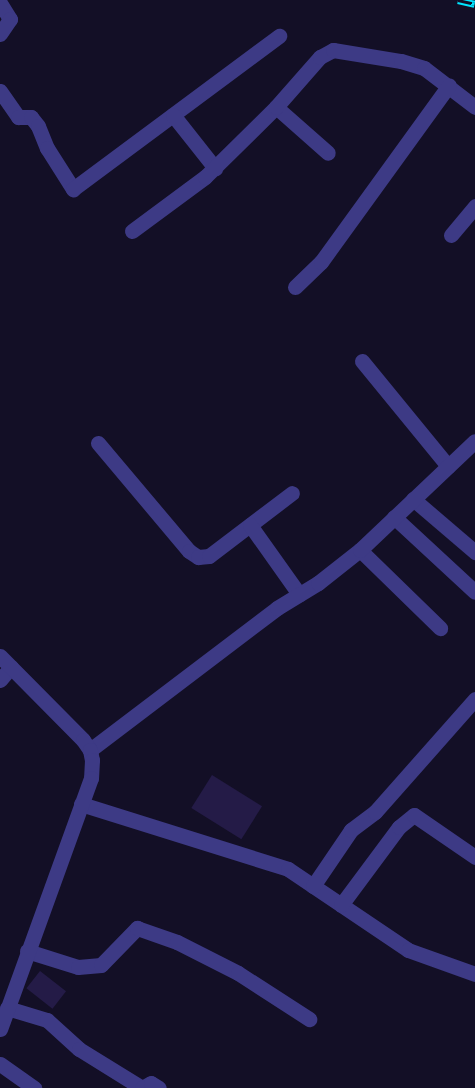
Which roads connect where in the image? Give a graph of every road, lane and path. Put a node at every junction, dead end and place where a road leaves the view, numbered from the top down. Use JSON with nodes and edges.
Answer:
{"nodes":[{"id":1,"x":0,"y":3,"type":"edge"},
{"id":2,"x":0,"y":34,"type":"edge"},
{"id":3,"x":279,"y":36,"type":"dead end"},
{"id":4,"x":450,"y":85,"type":"junction"},
{"id":5,"x":0,"y":91,"type":"edge"},
{"id":6,"x":276,"y":107,"type":"junction"},
{"id":7,"x":475,"y":107,"type":"edge"},
{"id":8,"x":173,"y":115,"type":"junction"},
{"id":9,"x":328,"y":153,"type":"dead end"},
{"id":10,"x":215,"y":168,"type":"junction"},
{"id":11,"x":475,"y":206,"type":"edge"},
{"id":12,"x":132,"y":231,"type":"dead end"},
{"id":13,"x":451,"y":235,"type":"dead end"},
{"id":14,"x":295,"y":287,"type":"dead end"},
{"id":15,"x":362,"y":361,"type":"dead end"},
{"id":16,"x":475,"y":441,"type":"edge"},
{"id":17,"x":98,"y":443,"type":"dead end"},
{"id":18,"x":448,"y":465,"type":"junction"},
{"id":19,"x":292,"y":493,"type":"dead end"},
{"id":20,"x":413,"y":499,"type":"junction"},
{"id":21,"x":394,"y":518,"type":"junction"},
{"id":22,"x":250,"y":525,"type":"junction"},
{"id":23,"x":360,"y":550,"type":"junction"},
{"id":24,"x":475,"y":552,"type":"edge"},
{"id":25,"x":475,"y":592,"type":"edge"},
{"id":26,"x":298,"y":594,"type":"junction"},
{"id":27,"x":440,"y":628,"type":"dead end"},
{"id":28,"x":5,"y":662,"type":"edge"},
{"id":29,"x":0,"y":680,"type":"edge"},
{"id":30,"x":475,"y":699,"type":"edge"},
{"id":31,"x":90,"y":750,"type":"junction"},
{"id":32,"x":81,"y":804,"type":"junction"},
{"id":33,"x":475,"y":857,"type":"edge"},
{"id":34,"x":313,"y":886,"type":"junction"},
{"id":35,"x":341,"y":905,"type":"junction"},
{"id":36,"x":27,"y":951,"type":"junction"},
{"id":37,"x":475,"y":974,"type":"edge"},
{"id":38,"x":7,"y":1008,"type":"junction"},
{"id":39,"x":309,"y":1019,"type":"dead end"},
{"id":40,"x":0,"y":1029,"type":"edge"},
{"id":41,"x":0,"y":1064,"type":"edge"},
{"id":42,"x":34,"y":1088,"type":"edge"},
{"id":43,"x":159,"y":1088,"type":"edge"}],
"edges":[{"from":1,"to":2,"type":"street"},
{"from":3,"to":8,"type":"street"},
{"from":4,"to":6,"type":"street"},
{"from":4,"to":7,"type":"street"},
{"from":4,"to":14,"type":"street"},
{"from":5,"to":8,"type":"street"},
{"from":6,"to":9,"type":"street"},
{"from":6,"to":10,"type":"street"},
{"from":8,"to":10,"type":"street"},
{"from":10,"to":12,"type":"street"},
{"from":11,"to":13,"type":"street"},
{"from":15,"to":18,"type":"street"},
{"from":16,"to":18,"type":"street"},
{"from":17,"to":22,"type":"street"},
{"from":18,"to":20,"type":"street"},
{"from":19,"to":22,"type":"street"},
{"from":20,"to":21,"type":"street"},
{"from":20,"to":24,"type":"street"},
{"from":21,"to":23,"type":"street"},
{"from":21,"to":25,"type":"street"},
{"from":22,"to":26,"type":"street"},
{"from":23,"to":26,"type":"street"},
{"from":23,"to":27,"type":"street"},
{"from":26,"to":31,"type":"street"},
{"from":28,"to":29,"type":"street"},
{"from":28,"to":31,"type":"street"},
{"from":30,"to":34,"type":"street"},
{"from":31,"to":32,"type":"street"},
{"from":32,"to":34,"type":"street"},
{"from":32,"to":36,"type":"street"},
{"from":33,"to":35,"type":"street"},
{"from":34,"to":35,"type":"street"},
{"from":35,"to":37,"type":"street"},
{"from":36,"to":38,"type":"street"},
{"from":36,"to":39,"type":"street"},
{"from":38,"to":40,"type":"street"},
{"from":38,"to":43,"type":"street"},
{"from":41,"to":42,"type":"street"}]}
